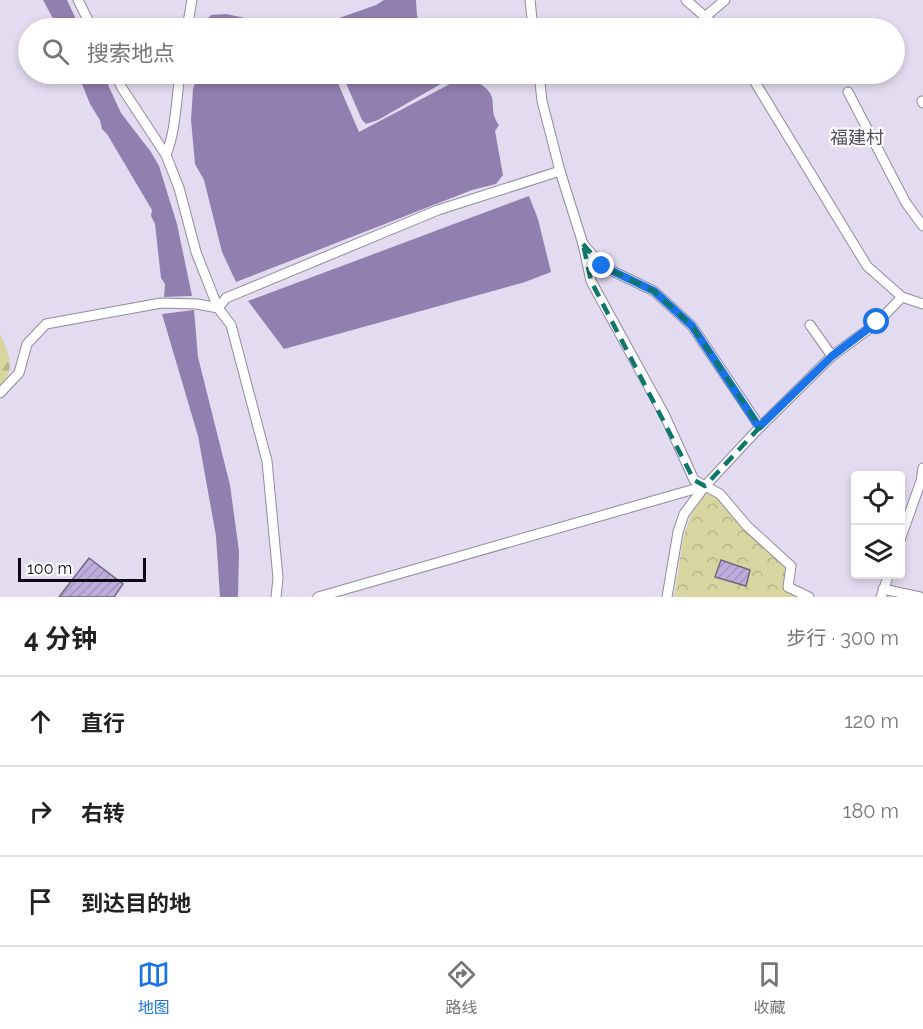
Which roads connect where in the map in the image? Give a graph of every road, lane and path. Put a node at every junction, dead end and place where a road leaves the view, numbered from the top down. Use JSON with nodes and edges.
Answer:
{"nodes":[{"id":1,"x":78,"y":0,"type":"edge"},
{"id":2,"x":192,"y":0,"type":"edge"},
{"id":3,"x":530,"y":0,"type":"edge"},
{"id":4,"x":686,"y":0,"type":"edge"},
{"id":5,"x":725,"y":0,"type":"edge"},
{"id":6,"x":706,"y":16,"type":"joint"},
{"id":7,"x":87,"y":18,"type":"edge"},
{"id":8,"x":189,"y":18,"type":"edge"},
{"id":9,"x":532,"y":18,"type":"edge"},
{"id":10,"x":120,"y":84,"type":"edge"},
{"id":11,"x":178,"y":84,"type":"edge"},
{"id":12,"x":540,"y":84,"type":"edge"},
{"id":13,"x":756,"y":84,"type":"edge"},
{"id":14,"x":848,"y":92,"type":"dead end"},
{"id":15,"x":166,"y":155,"type":"junction"},
{"id":16,"x":560,"y":171,"type":"junction"},
{"id":17,"x":923,"y":226,"type":"edge"},
{"id":18,"x":583,"y":244,"type":"junction"},
{"id":19,"x":902,"y":297,"type":"junction"},
{"id":20,"x":923,"y":304,"type":"edge"},
{"id":21,"x":218,"y":308,"type":"junction"},
{"id":22,"x":810,"y":325,"type":"dead end"},
{"id":23,"x":832,"y":356,"type":"junction"},
{"id":24,"x":0,"y":393,"type":"edge"},
{"id":25,"x":759,"y":427,"type":"junction"},
{"id":26,"x":923,"y":468,"type":"edge"},
{"id":27,"x":705,"y":486,"type":"junction"},
{"id":28,"x":905,"y":526,"type":"edge"},
{"id":29,"x":882,"y":593,"type":"edge"},
{"id":30,"x":276,"y":597,"type":"edge"},
{"id":31,"x":318,"y":597,"type":"edge"},
{"id":32,"x":667,"y":597,"type":"edge"},
{"id":33,"x":809,"y":597,"type":"edge"},
{"id":34,"x":920,"y":597,"type":"edge"}],
"edges":[{"from":1,"to":7,"type":"street"},
{"from":2,"to":8,"type":"street"},
{"from":3,"to":9,"type":"street"},
{"from":4,"to":6,"type":"street"},
{"from":5,"to":6,"type":"street"},
{"from":10,"to":15,"type":"street"},
{"from":11,"to":15,"type":"street"},
{"from":12,"to":16,"type":"street"},
{"from":13,"to":19,"type":"street"},
{"from":14,"to":17,"type":"street"},
{"from":15,"to":21,"type":"street"},
{"from":16,"to":18,"type":"street"},
{"from":16,"to":21,"type":"street"},
{"from":18,"to":25,"type":"street"},
{"from":18,"to":27,"type":"street"},
{"from":19,"to":20,"type":"street"},
{"from":19,"to":23,"type":"street"},
{"from":21,"to":24,"type":"street"},
{"from":21,"to":30,"type":"street"},
{"from":22,"to":23,"type":"street"},
{"from":23,"to":25,"type":"street"},
{"from":25,"to":27,"type":"street"},
{"from":26,"to":28,"type":"street"},
{"from":27,"to":31,"type":"street"},
{"from":27,"to":32,"type":"street"},
{"from":27,"to":33,"type":"street"},
{"from":29,"to":34,"type":"street"}]}
